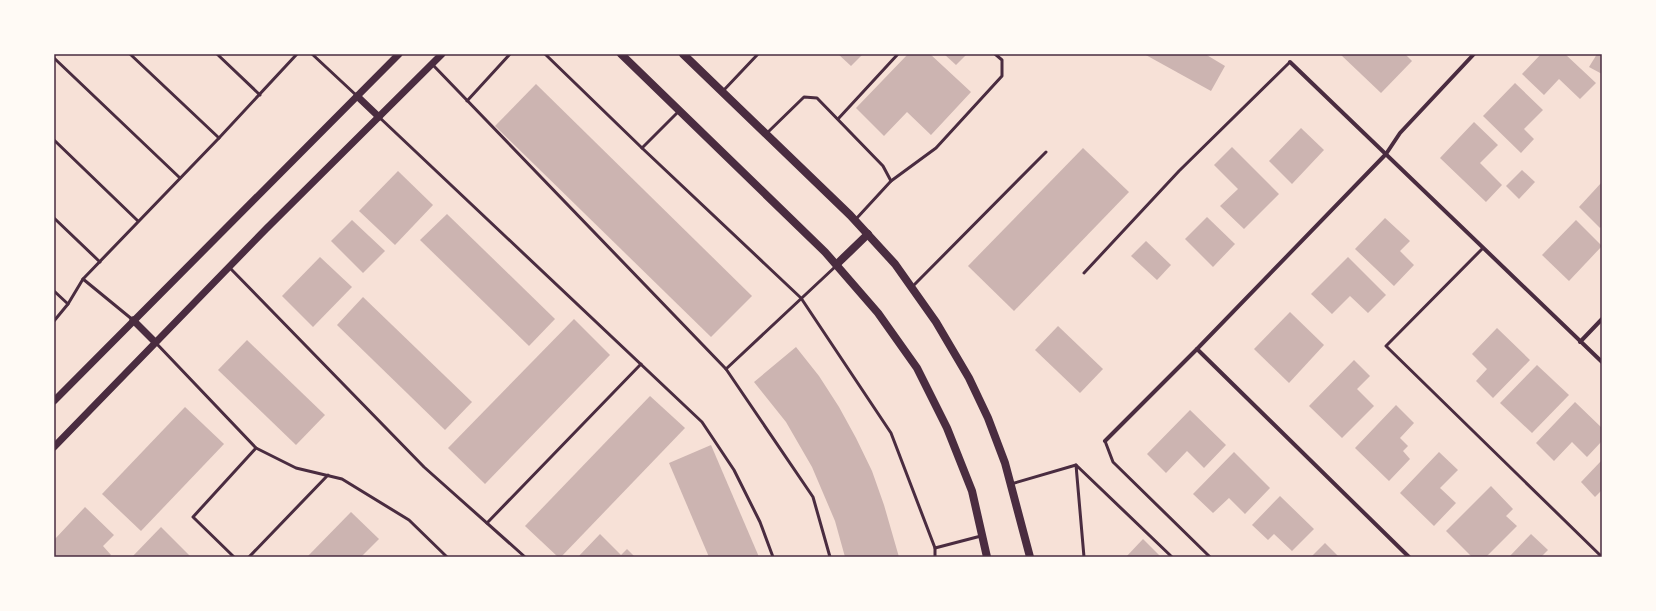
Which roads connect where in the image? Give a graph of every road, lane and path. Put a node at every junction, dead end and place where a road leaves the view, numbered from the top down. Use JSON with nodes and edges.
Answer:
{"nodes":[{"id":1,"x":130,"y":54,"type":"edge"},
{"id":2,"x":217,"y":54,"type":"edge"},
{"id":3,"x":297,"y":54,"type":"edge"},
{"id":4,"x":312,"y":54,"type":"edge"},
{"id":5,"x":398,"y":54,"type":"edge"},
{"id":6,"x":442,"y":54,"type":"edge"},
{"id":7,"x":510,"y":54,"type":"edge"},
{"id":8,"x":545,"y":54,"type":"edge"},
{"id":9,"x":621,"y":54,"type":"edge"},
{"id":10,"x":683,"y":54,"type":"edge"},
{"id":11,"x":758,"y":54,"type":"edge"},
{"id":12,"x":898,"y":54,"type":"edge"},
{"id":13,"x":995,"y":54,"type":"edge"},
{"id":14,"x":1474,"y":54,"type":"edge"},
{"id":15,"x":54,"y":58,"type":"edge"},
{"id":16,"x":1290,"y":62,"type":"joint"},
{"id":17,"x":432,"y":64,"type":"junction"},
{"id":18,"x":722,"y":92,"type":"junction"},
{"id":19,"x":260,"y":95,"type":"junction"},
{"id":20,"x":357,"y":96,"type":"junction"},
{"id":21,"x":467,"y":101,"type":"junction"},
{"id":22,"x":679,"y":111,"type":"junction"},
{"id":23,"x":379,"y":117,"type":"junction"},
{"id":24,"x":838,"y":119,"type":"junction"},
{"id":25,"x":766,"y":135,"type":"junction"},
{"id":26,"x":219,"y":138,"type":"junction"},
{"id":27,"x":54,"y":140,"type":"edge"},
{"id":28,"x":642,"y":148,"type":"junction"},
{"id":29,"x":1046,"y":152,"type":"dead end"},
{"id":30,"x":1386,"y":154,"type":"junction"},
{"id":31,"x":180,"y":178,"type":"junction"},
{"id":32,"x":891,"y":181,"type":"junction"},
{"id":33,"x":54,"y":218,"type":"edge"},
{"id":34,"x":854,"y":220,"type":"junction"},
{"id":35,"x":138,"y":221,"type":"junction"},
{"id":36,"x":868,"y":234,"type":"junction"},
{"id":37,"x":1483,"y":248,"type":"junction"},
{"id":38,"x":100,"y":262,"type":"junction"},
{"id":39,"x":837,"y":264,"type":"junction"},
{"id":40,"x":229,"y":267,"type":"junction"},
{"id":41,"x":1084,"y":273,"type":"dead end"},
{"id":42,"x":83,"y":278,"type":"junction"},
{"id":43,"x":912,"y":287,"type":"junction"},
{"id":44,"x":54,"y":291,"type":"edge"},
{"id":45,"x":801,"y":298,"type":"junction"},
{"id":46,"x":68,"y":304,"type":"junction"},
{"id":47,"x":1602,"y":319,"type":"edge"},
{"id":48,"x":54,"y":320,"type":"edge"},
{"id":49,"x":133,"y":320,"type":"junction"},
{"id":50,"x":155,"y":342,"type":"junction"},
{"id":51,"x":1580,"y":342,"type":"junction"},
{"id":52,"x":1197,"y":349,"type":"junction"},
{"id":53,"x":1602,"y":362,"type":"edge"},
{"id":54,"x":642,"y":364,"type":"junction"},
{"id":55,"x":726,"y":369,"type":"junction"},
{"id":56,"x":54,"y":401,"type":"edge"},
{"id":57,"x":1105,"y":441,"type":"joint"},
{"id":58,"x":54,"y":447,"type":"edge"},
{"id":59,"x":256,"y":448,"type":"junction"},
{"id":60,"x":1076,"y":466,"type":"junction"},
{"id":61,"x":328,"y":475,"type":"junction"},
{"id":62,"x":1010,"y":484,"type":"junction"},
{"id":63,"x":487,"y":523,"type":"junction"},
{"id":64,"x":983,"y":536,"type":"junction"},
{"id":65,"x":935,"y":548,"type":"junction"},
{"id":66,"x":234,"y":557,"type":"edge"},
{"id":67,"x":249,"y":557,"type":"edge"},
{"id":68,"x":447,"y":557,"type":"edge"},
{"id":69,"x":525,"y":557,"type":"edge"},
{"id":70,"x":773,"y":557,"type":"edge"},
{"id":71,"x":830,"y":557,"type":"edge"},
{"id":72,"x":935,"y":557,"type":"edge"},
{"id":73,"x":987,"y":557,"type":"edge"},
{"id":74,"x":1030,"y":557,"type":"edge"},
{"id":75,"x":1084,"y":557,"type":"edge"},
{"id":76,"x":1172,"y":557,"type":"edge"},
{"id":77,"x":1210,"y":557,"type":"edge"},
{"id":78,"x":1409,"y":557,"type":"edge"},
{"id":79,"x":1602,"y":557,"type":"edge"}],
"edges":[{"from":1,"to":26,"type":"lane"},
{"from":2,"to":19,"type":"lane"},
{"from":3,"to":19,"type":"lane"},
{"from":4,"to":20,"type":"lane"},
{"from":5,"to":20,"type":"street"},
{"from":6,"to":17,"type":"street"},
{"from":7,"to":21,"type":"lane"},
{"from":8,"to":28,"type":"lane"},
{"from":9,"to":22,"type":"main road"},
{"from":10,"to":18,"type":"main road"},
{"from":11,"to":18,"type":"lane"},
{"from":12,"to":24,"type":"lane"},
{"from":13,"to":32,"type":"lane"},
{"from":14,"to":30,"type":"street"},
{"from":15,"to":31,"type":"lane"},
{"from":16,"to":30,"type":"street"},
{"from":16,"to":41,"type":"lane"},
{"from":17,"to":21,"type":"lane"},
{"from":17,"to":23,"type":"street"},
{"from":18,"to":25,"type":"main road"},
{"from":19,"to":26,"type":"lane"},
{"from":20,"to":23,"type":"street"},
{"from":20,"to":49,"type":"street"},
{"from":21,"to":55,"type":"lane"},
{"from":22,"to":28,"type":"lane"},
{"from":22,"to":39,"type":"main road"},
{"from":23,"to":40,"type":"street"},
{"from":23,"to":54,"type":"lane"},
{"from":24,"to":25,"type":"lane"},
{"from":24,"to":32,"type":"lane"},
{"from":25,"to":34,"type":"main road"},
{"from":26,"to":31,"type":"lane"},
{"from":27,"to":35,"type":"lane"},
{"from":28,"to":45,"type":"lane"},
{"from":29,"to":43,"type":"lane"},
{"from":30,"to":37,"type":"street"},
{"from":30,"to":52,"type":"street"},
{"from":31,"to":35,"type":"lane"},
{"from":32,"to":34,"type":"lane"},
{"from":33,"to":38,"type":"lane"},
{"from":34,"to":36,"type":"main road"},
{"from":35,"to":38,"type":"lane"},
{"from":36,"to":39,"type":"main road"},
{"from":36,"to":43,"type":"main road"},
{"from":37,"to":51,"type":"street"},
{"from":37,"to":79,"type":"lane"},
{"from":38,"to":42,"type":"lane"},
{"from":39,"to":45,"type":"lane"},
{"from":39,"to":64,"type":"main road"},
{"from":40,"to":50,"type":"street"},
{"from":40,"to":63,"type":"lane"},
{"from":42,"to":46,"type":"lane"},
{"from":42,"to":49,"type":"lane"},
{"from":43,"to":62,"type":"main road"},
{"from":44,"to":46,"type":"lane"},
{"from":45,"to":55,"type":"lane"},
{"from":45,"to":65,"type":"lane"},
{"from":46,"to":48,"type":"lane"},
{"from":47,"to":51,"type":"street"},
{"from":49,"to":50,"type":"street"},
{"from":49,"to":56,"type":"street"},
{"from":50,"to":58,"type":"street"},
{"from":50,"to":59,"type":"lane"},
{"from":51,"to":53,"type":"street"},
{"from":52,"to":57,"type":"street"},
{"from":52,"to":78,"type":"street"},
{"from":54,"to":63,"type":"lane"},
{"from":54,"to":70,"type":"lane"},
{"from":55,"to":71,"type":"lane"},
{"from":57,"to":77,"type":"lane"},
{"from":59,"to":61,"type":"lane"},
{"from":59,"to":66,"type":"lane"},
{"from":60,"to":62,"type":"lane"},
{"from":60,"to":75,"type":"lane"},
{"from":60,"to":76,"type":"lane"},
{"from":61,"to":67,"type":"lane"},
{"from":61,"to":68,"type":"lane"},
{"from":62,"to":74,"type":"main road"},
{"from":63,"to":69,"type":"lane"},
{"from":64,"to":65,"type":"lane"},
{"from":64,"to":73,"type":"main road"},
{"from":65,"to":72,"type":"lane"}]}
